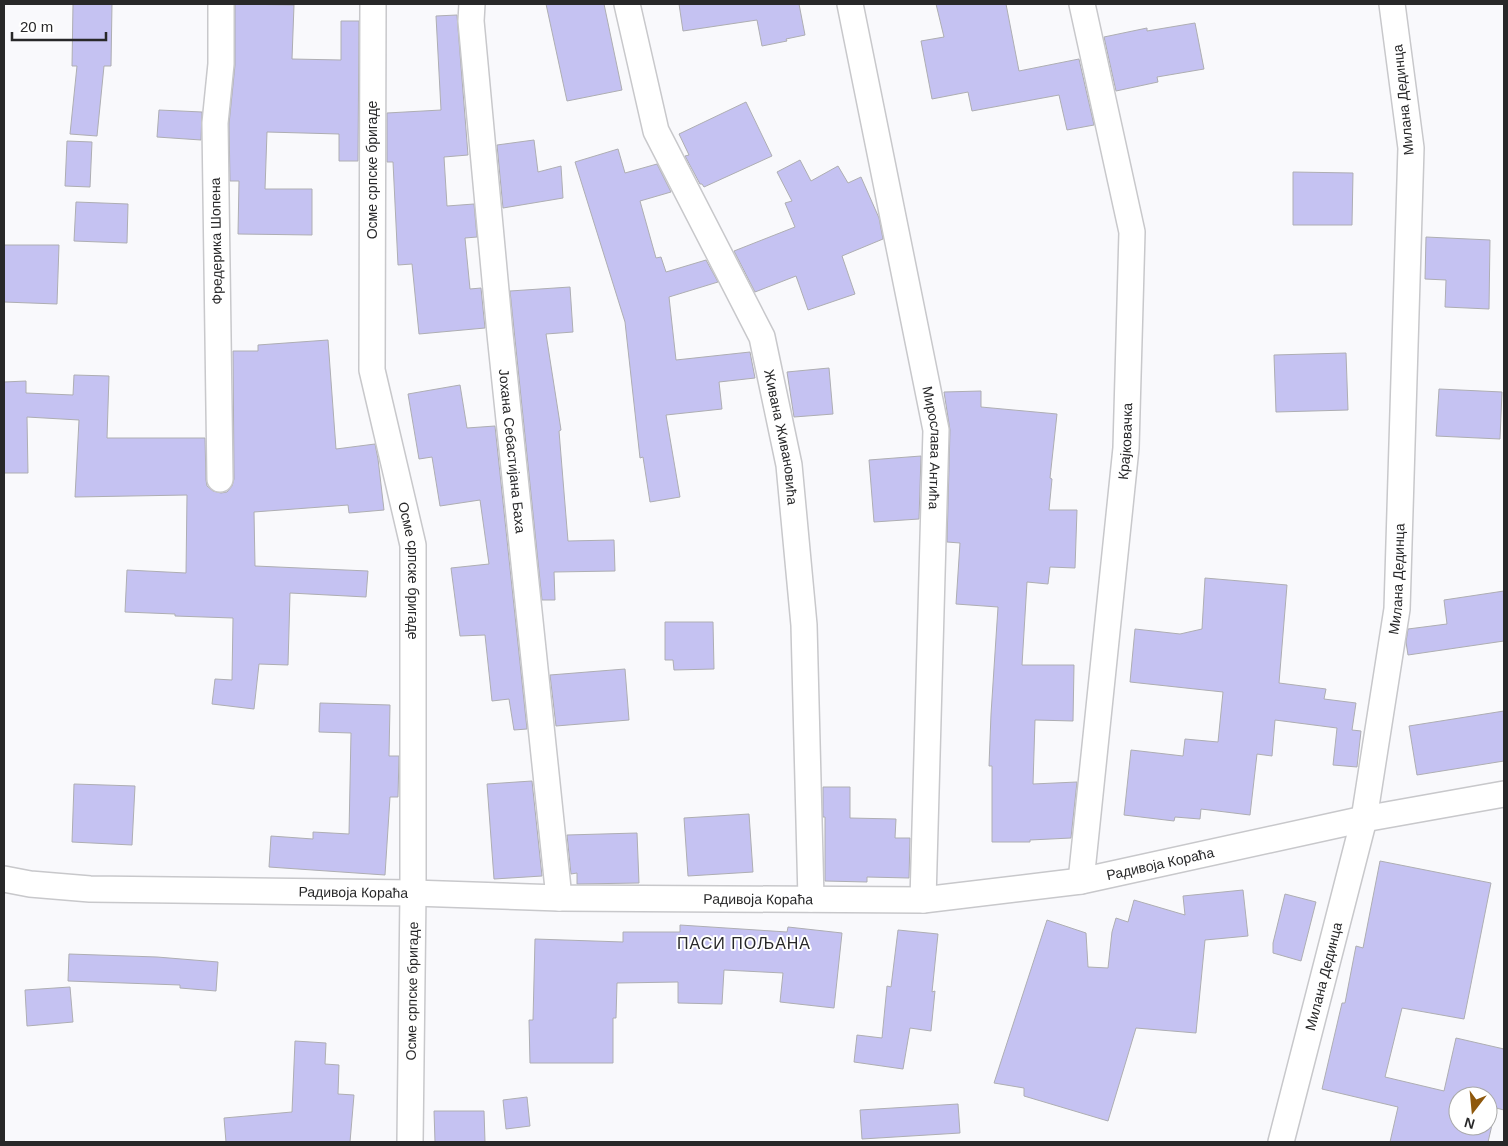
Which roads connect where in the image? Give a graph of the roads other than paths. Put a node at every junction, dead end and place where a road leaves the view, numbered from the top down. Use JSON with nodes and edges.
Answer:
{"nodes":[{"id":1,"x":222,"y":4,"type":"edge"},
{"id":2,"x":373,"y":4,"type":"edge"},
{"id":3,"x":472,"y":4,"type":"edge"},
{"id":4,"x":626,"y":4,"type":"edge"},
{"id":5,"x":850,"y":4,"type":"edge"},
{"id":6,"x":1082,"y":4,"type":"edge"},
{"id":7,"x":1392,"y":4,"type":"edge"},
{"id":8,"x":220,"y":479,"type":"dead end"},
{"id":9,"x":1504,"y":794,"type":"edge"},
{"id":10,"x":1364,"y":819,"type":"junction"},
{"id":11,"x":4,"y":879,"type":"edge"},
{"id":12,"x":1081,"y":880,"type":"junction"},
{"id":13,"x":413,"y":894,"type":"junction"},
{"id":14,"x":559,"y":898,"type":"junction"},
{"id":15,"x":811,"y":899,"type":"junction"},
{"id":16,"x":923,"y":900,"type":"junction"},
{"id":17,"x":410,"y":1142,"type":"edge"},
{"id":18,"x":1281,"y":1142,"type":"edge"}],
"edges":[{"from":1,"to":8,"type":"street","name":"Фредерика Шопена"},
{"from":2,"to":13,"type":"street","name":"Осме српске бригаде"},
{"from":3,"to":14,"type":"street","name":"Јохана Себастијана Баха"},
{"from":4,"to":15,"type":"street","name":"Живана Живановића"},
{"from":5,"to":16,"type":"street","name":"Мирослава Антића"},
{"from":6,"to":12,"type":"street","name":"Крајковачка"},
{"from":7,"to":10,"type":"street","name":"Милана Дединца"},
{"from":9,"to":10,"type":"street","name":"Радивоја Кораћа"},
{"from":10,"to":12,"type":"street","name":"Радивоја Кораћа"},
{"from":10,"to":18,"type":"street","name":"Милана Дединца"},
{"from":11,"to":13,"type":"street","name":"Радивоја Кораћа"},
{"from":12,"to":16,"type":"street","name":"Радивоја Кораћа"},
{"from":13,"to":14,"type":"street","name":"Радивоја Кораћа"},
{"from":13,"to":17,"type":"street","name":"Осме српске бригаде"},
{"from":14,"to":15,"type":"street","name":"Радивоја Кораћа"},
{"from":15,"to":16,"type":"street","name":"Радивоја Кораћа"}]}
